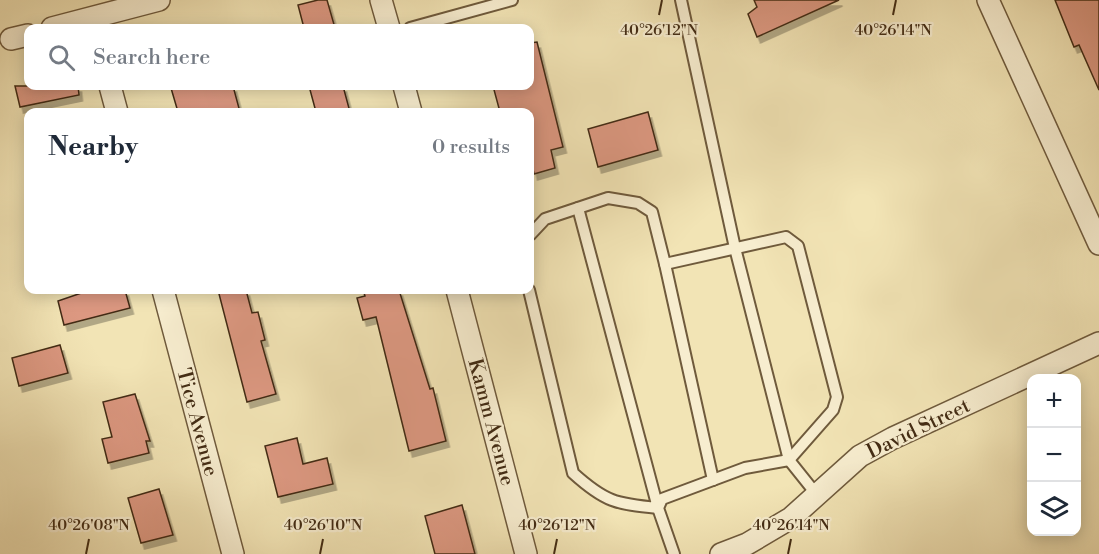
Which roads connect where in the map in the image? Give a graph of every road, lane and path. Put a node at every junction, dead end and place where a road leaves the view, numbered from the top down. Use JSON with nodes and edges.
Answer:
{"nodes":[{"id":1,"x":159,"y":0,"type":"edge"},
{"id":2,"x":381,"y":0,"type":"edge"},
{"id":3,"x":512,"y":0,"type":"edge"},
{"id":4,"x":681,"y":0,"type":"edge"},
{"id":5,"x":988,"y":0,"type":"edge"},
{"id":6,"x":92,"y":16,"type":"edge"},
{"id":7,"x":65,"y":24,"type":"edge"},
{"id":8,"x":388,"y":24,"type":"edge"},
{"id":9,"x":425,"y":24,"type":"edge"},
{"id":10,"x":111,"y":90,"type":"edge"},
{"id":11,"x":405,"y":90,"type":"edge"},
{"id":12,"x":116,"y":108,"type":"edge"},
{"id":13,"x":410,"y":108,"type":"edge"},
{"id":14,"x":578,"y":208,"type":"junction"},
{"id":15,"x":534,"y":231,"type":"edge"},
{"id":16,"x":1099,"y":244,"type":"edge"},
{"id":17,"x":735,"y":248,"type":"junction"},
{"id":18,"x":665,"y":264,"type":"junction"},
{"id":19,"x":164,"y":294,"type":"edge"},
{"id":20,"x":458,"y":294,"type":"edge"},
{"id":21,"x":530,"y":294,"type":"edge"},
{"id":22,"x":1099,"y":343,"type":"edge"},
{"id":23,"x":789,"y":460,"type":"junction"},
{"id":24,"x":713,"y":480,"type":"junction"},
{"id":25,"x":817,"y":495,"type":"junction"},
{"id":26,"x":658,"y":508,"type":"junction"},
{"id":27,"x":232,"y":554,"type":"edge"},
{"id":28,"x":526,"y":554,"type":"edge"},
{"id":29,"x":674,"y":554,"type":"edge"},
{"id":30,"x":721,"y":554,"type":"edge"}],
"edges":[{"from":1,"to":6,"type":"street"},
{"from":2,"to":8,"type":"street"},
{"from":3,"to":9,"type":"lane"},
{"from":4,"to":17,"type":"lane"},
{"from":5,"to":16,"type":"street"},
{"from":6,"to":7,"type":"street"},
{"from":10,"to":12,"type":"street"},
{"from":11,"to":13,"type":"street"},
{"from":14,"to":15,"type":"lane"},
{"from":14,"to":18,"type":"lane"},
{"from":14,"to":26,"type":"lane"},
{"from":17,"to":18,"type":"lane"},
{"from":17,"to":23,"type":"lane"},
{"from":17,"to":23,"type":"lane"},
{"from":18,"to":24,"type":"lane"},
{"from":19,"to":27,"type":"street","name":"Tice Avenue"},
{"from":20,"to":28,"type":"street","name":"Kamm Avenue"},
{"from":21,"to":26,"type":"lane"},
{"from":22,"to":25,"type":"street","name":"David Street"},
{"from":23,"to":24,"type":"lane"},
{"from":23,"to":25,"type":"lane"},
{"from":24,"to":26,"type":"lane"},
{"from":25,"to":30,"type":"street","name":"David Street"},
{"from":26,"to":29,"type":"lane"}]}
